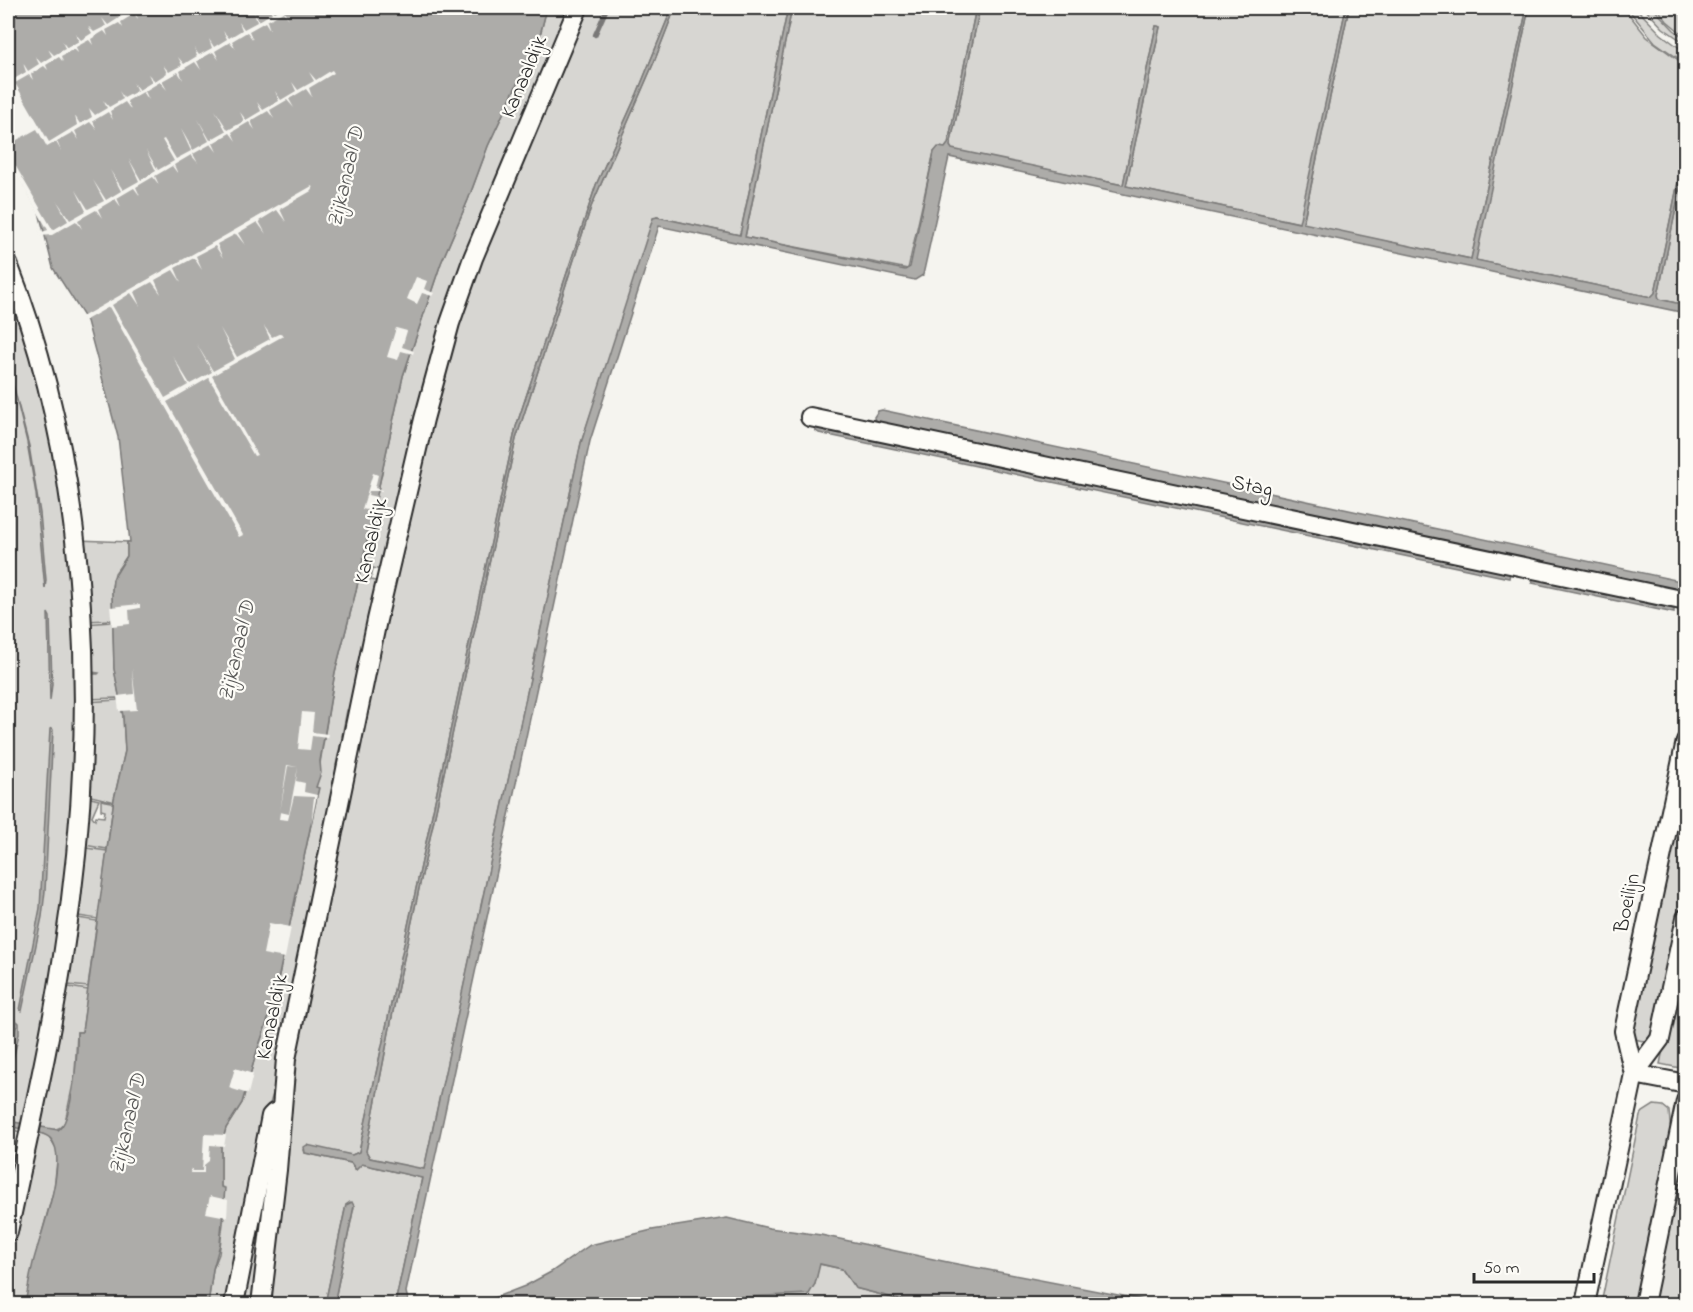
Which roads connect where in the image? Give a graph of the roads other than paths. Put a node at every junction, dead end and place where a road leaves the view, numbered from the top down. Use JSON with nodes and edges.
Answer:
{"nodes":[{"id":1,"x":578,"y":8,"type":"edge"},
{"id":2,"x":8,"y":264,"type":"edge"},
{"id":3,"x":810,"y":417,"type":"dead end"},
{"id":4,"x":1686,"y":601,"type":"edge"},
{"id":5,"x":1686,"y":741,"type":"edge"},
{"id":6,"x":1686,"y":918,"type":"edge"},
{"id":7,"x":1634,"y":1074,"type":"junction"},
{"id":8,"x":1686,"y":1084,"type":"edge"},
{"id":9,"x":1686,"y":1101,"type":"edge"},
{"id":10,"x":281,"y":1105,"type":"junction"},
{"id":11,"x":8,"y":1232,"type":"edge"},
{"id":12,"x":234,"y":1305,"type":"edge"},
{"id":13,"x":261,"y":1305,"type":"edge"},
{"id":14,"x":1585,"y":1305,"type":"edge"},
{"id":15,"x":1644,"y":1305,"type":"edge"}],
"edges":[{"from":1,"to":10,"type":"street","name":"Kanaaldijk"},
{"from":2,"to":11,"type":"street"},
{"from":3,"to":4,"type":"street","name":"Stag"},
{"from":5,"to":7,"type":"street","name":"Boeilijn"},
{"from":6,"to":7,"type":"street","name":"Boeilijn"},
{"from":7,"to":8,"type":"street"},
{"from":7,"to":14,"type":"street","name":"Boeilijn"},
{"from":9,"to":15,"type":"street"},
{"from":10,"to":12,"type":"street","name":"Kanaaldijk"},
{"from":10,"to":13,"type":"street","name":"Kanaaldijk"}]}
